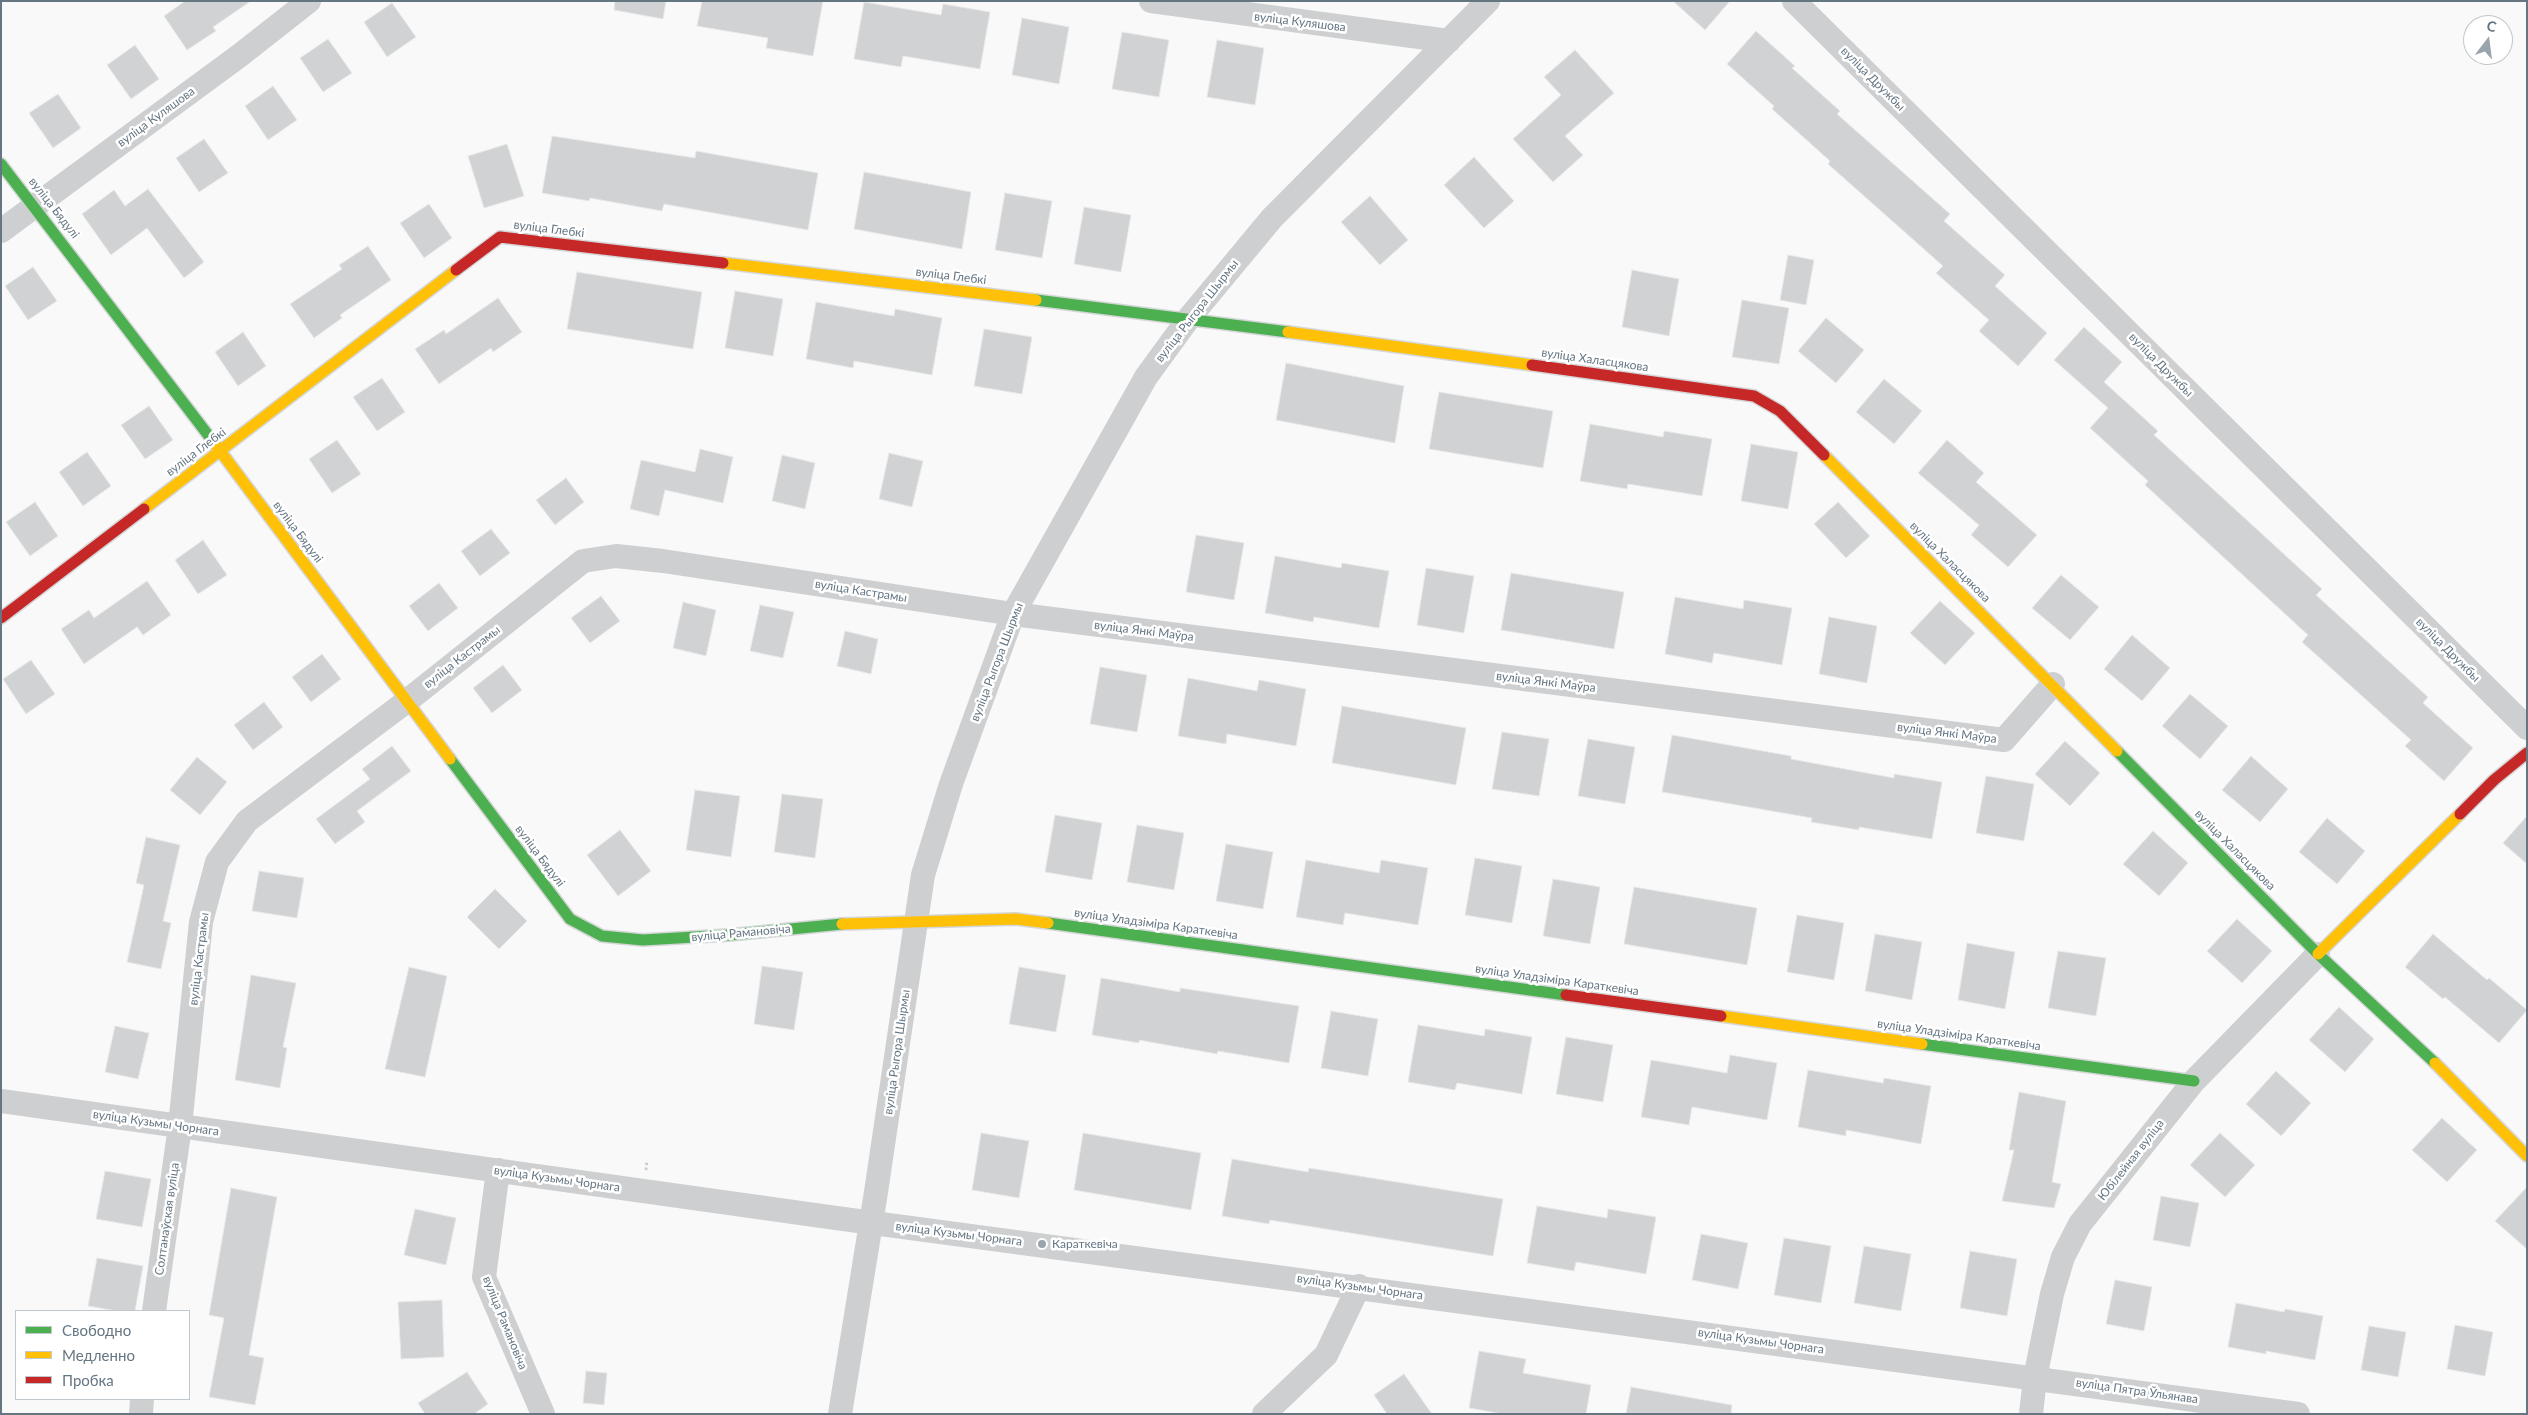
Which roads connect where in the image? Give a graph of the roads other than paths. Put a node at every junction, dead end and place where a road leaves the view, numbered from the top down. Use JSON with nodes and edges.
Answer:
{"nodes":[{"id":1,"x":309,"y":1,"type":"edge"},
{"id":2,"x":1152,"y":1,"type":"edge"},
{"id":3,"x":1488,"y":1,"type":"edge"},
{"id":4,"x":1794,"y":1,"type":"edge"},
{"id":5,"x":1267,"y":10,"type":"edge"},
{"id":6,"x":1448,"y":41,"type":"junction"},
{"id":7,"x":1,"y":164,"type":"edge"},
{"id":8,"x":35,"y":205,"type":"junction"},
{"id":9,"x":1,"y":231,"type":"edge"},
{"id":10,"x":1189,"y":318,"type":"junction"},
{"id":11,"x":220,"y":450,"type":"junction"},
{"id":12,"x":1013,"y":614,"type":"junction"},
{"id":13,"x":1,"y":618,"type":"edge"},
{"id":14,"x":2053,"y":684,"type":"junction"},
{"id":15,"x":407,"y":701,"type":"junction"},
{"id":16,"x":2527,"y":728,"type":"edge"},
{"id":17,"x":2527,"y":753,"type":"edge"},
{"id":18,"x":570,"y":918,"type":"joint"},
{"id":19,"x":917,"y":920,"type":"junction"},
{"id":20,"x":2318,"y":954,"type":"junction"},
{"id":21,"x":2194,"y":1081,"type":"junction"},
{"id":22,"x":1,"y":1101,"type":"edge"},
{"id":23,"x":180,"y":1126,"type":"junction"},
{"id":24,"x":2527,"y":1156,"type":"edge"},
{"id":25,"x":498,"y":1170,"type":"junction"},
{"id":26,"x":871,"y":1222,"type":"junction"},
{"id":27,"x":1358,"y":1286,"type":"junction"},
{"id":28,"x":154,"y":1310,"type":"edge"},
{"id":29,"x":2035,"y":1378,"type":"junction"},
{"id":30,"x":142,"y":1400,"type":"edge"},
{"id":31,"x":141,"y":1414,"type":"edge"},
{"id":32,"x":543,"y":1414,"type":"edge"},
{"id":33,"x":840,"y":1414,"type":"edge"},
{"id":34,"x":1264,"y":1414,"type":"edge"},
{"id":35,"x":2031,"y":1414,"type":"edge"},
{"id":36,"x":2298,"y":1414,"type":"edge"}],
"edges":[{"from":1,"to":8,"type":"street","name":"вуліца Куляшова"},
{"from":2,"to":5,"type":"street","name":"вуліца Куляшова"},
{"from":3,"to":6,"type":"street","name":"вуліца Рыгора Шырмы"},
{"from":4,"to":16,"type":"street","name":"вуліца Дружбы"},
{"from":5,"to":6,"type":"street","name":"вуліца Куляшова"},
{"from":6,"to":10,"type":"street","name":"вуліца Рыгора Шырмы"},
{"from":7,"to":8,"type":"street","name":"вуліца Бядулі"},
{"from":8,"to":9,"type":"street","name":"вуліца Куляшова"},
{"from":8,"to":11,"type":"street","name":"вуліца Бядулі"},
{"from":10,"to":11,"type":"street","name":"вуліца Глебкі"},
{"from":10,"to":12,"type":"street","name":"вуліца Рыгора Шырмы"},
{"from":10,"to":14,"type":"street","name":"вуліца Халасцякова"},
{"from":11,"to":13,"type":"street","name":"вуліца Глебкі"},
{"from":11,"to":15,"type":"street","name":"вуліца Бядулі"},
{"from":12,"to":14,"type":"street","name":"вуліца Янкі Маўра"},
{"from":12,"to":15,"type":"street","name":"вуліца Кастрамы"},
{"from":12,"to":19,"type":"street","name":"вуліца Рыгора Шырмы"},
{"from":14,"to":20,"type":"street","name":"вуліца Халасцякова"},
{"from":15,"to":18,"type":"street","name":"вуліца Бядулі"},
{"from":15,"to":23,"type":"street","name":"вуліца Кастрамы"},
{"from":17,"to":20,"type":"street"},
{"from":18,"to":19,"type":"street","name":"вуліца Рамановіча"},
{"from":19,"to":21,"type":"street","name":"вуліца Уладзіміра Караткевіча"},
{"from":19,"to":26,"type":"street","name":"вуліца Рыгора Шырмы"},
{"from":20,"to":21,"type":"street","name":"Юбілейная вуліца"},
{"from":20,"to":24,"type":"street","name":"вуліца Халасцякова"},
{"from":21,"to":29,"type":"street","name":"Юбілейная вуліца"},
{"from":22,"to":23,"type":"street","name":"вуліца Кузьмы Чорнага"},
{"from":23,"to":25,"type":"street","name":"вуліца Кузьмы Чорнага"},
{"from":23,"to":28,"type":"street","name":"Солтанаўская вуліца"},
{"from":25,"to":26,"type":"street","name":"вуліца Кузьмы Чорнага"},
{"from":25,"to":32,"type":"street","name":"вуліца Рамановіча"},
{"from":26,"to":27,"type":"street","name":"вуліца Кузьмы Чорнага"},
{"from":26,"to":33,"type":"street","name":"вуліца Рыгора Шырмы"},
{"from":27,"to":29,"type":"street","name":"вуліца Кузьмы Чорнага"},
{"from":27,"to":34,"type":"street"},
{"from":29,"to":35,"type":"street","name":"Юбілейная вуліца"},
{"from":29,"to":36,"type":"street","name":"вуліца Пятра Ўльянава"},
{"from":30,"to":31,"type":"street"}]}
